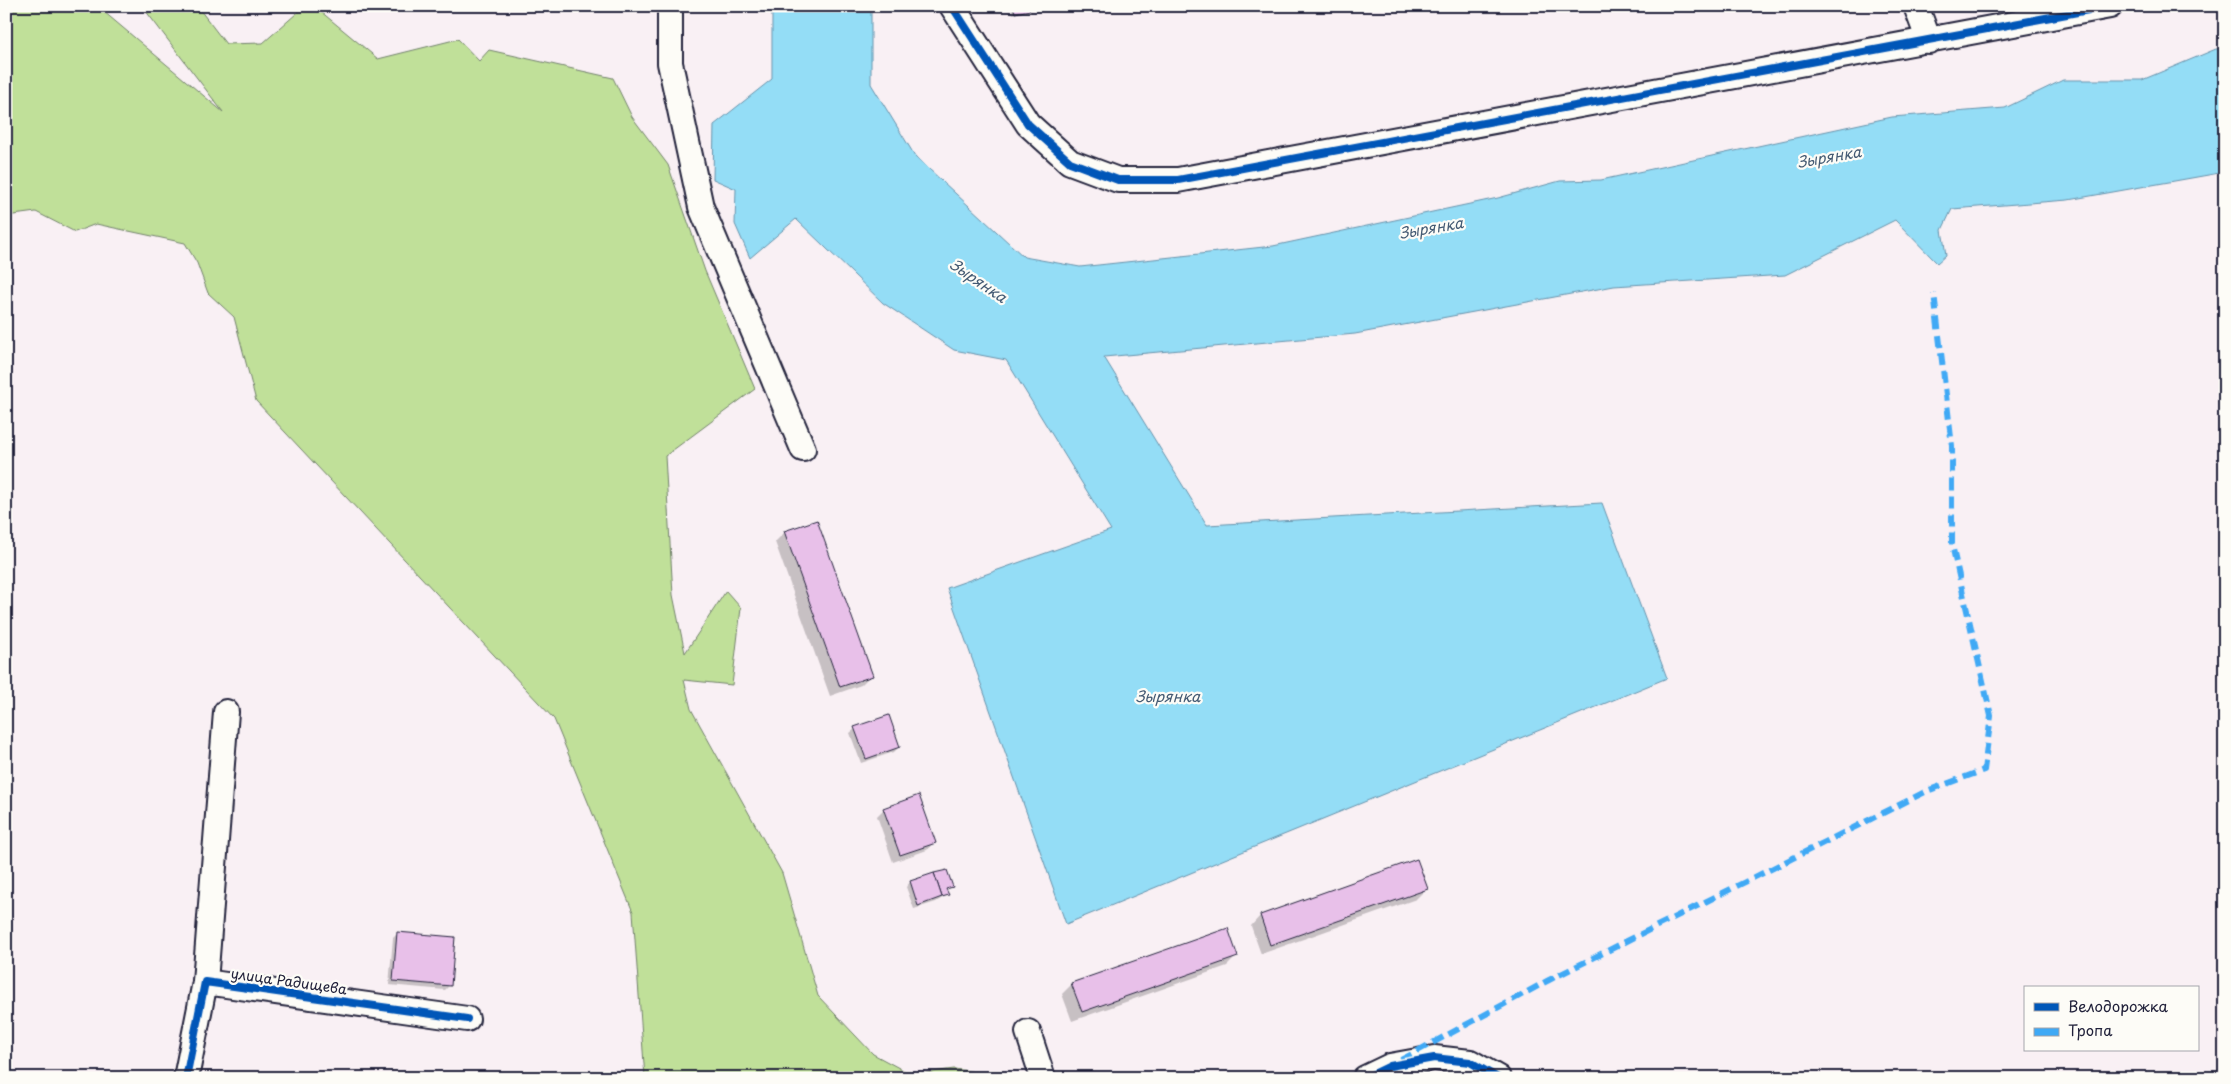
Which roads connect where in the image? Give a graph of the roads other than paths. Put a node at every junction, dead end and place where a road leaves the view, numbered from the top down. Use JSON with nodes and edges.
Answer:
{"nodes":[{"id":1,"x":670,"y":6,"type":"edge"},
{"id":2,"x":952,"y":6,"type":"edge"},
{"id":3,"x":1916,"y":6,"type":"edge"},
{"id":4,"x":2110,"y":6,"type":"edge"},
{"id":5,"x":1929,"y":41,"type":"junction"},
{"id":6,"x":803,"y":449,"type":"dead end"},
{"id":7,"x":226,"y":712,"type":"dead end"},
{"id":8,"x":205,"y":982,"type":"junction"},
{"id":9,"x":467,"y":1019,"type":"dead end"},
{"id":10,"x":1028,"y":1032,"type":"dead end"},
{"id":11,"x":186,"y":1078,"type":"edge"},
{"id":12,"x":1043,"y":1078,"type":"edge"},
{"id":13,"x":1365,"y":1078,"type":"edge"},
{"id":14,"x":1498,"y":1078,"type":"edge"}],
"edges":[{"from":1,"to":6,"type":"street"},
{"from":2,"to":5,"type":"street"},
{"from":3,"to":5,"type":"street"},
{"from":4,"to":5,"type":"street"},
{"from":7,"to":8,"type":"street"},
{"from":8,"to":9,"type":"street","name":"улица Радищева"},
{"from":8,"to":11,"type":"street"},
{"from":10,"to":12,"type":"street"},
{"from":13,"to":14,"type":"street"}]}
